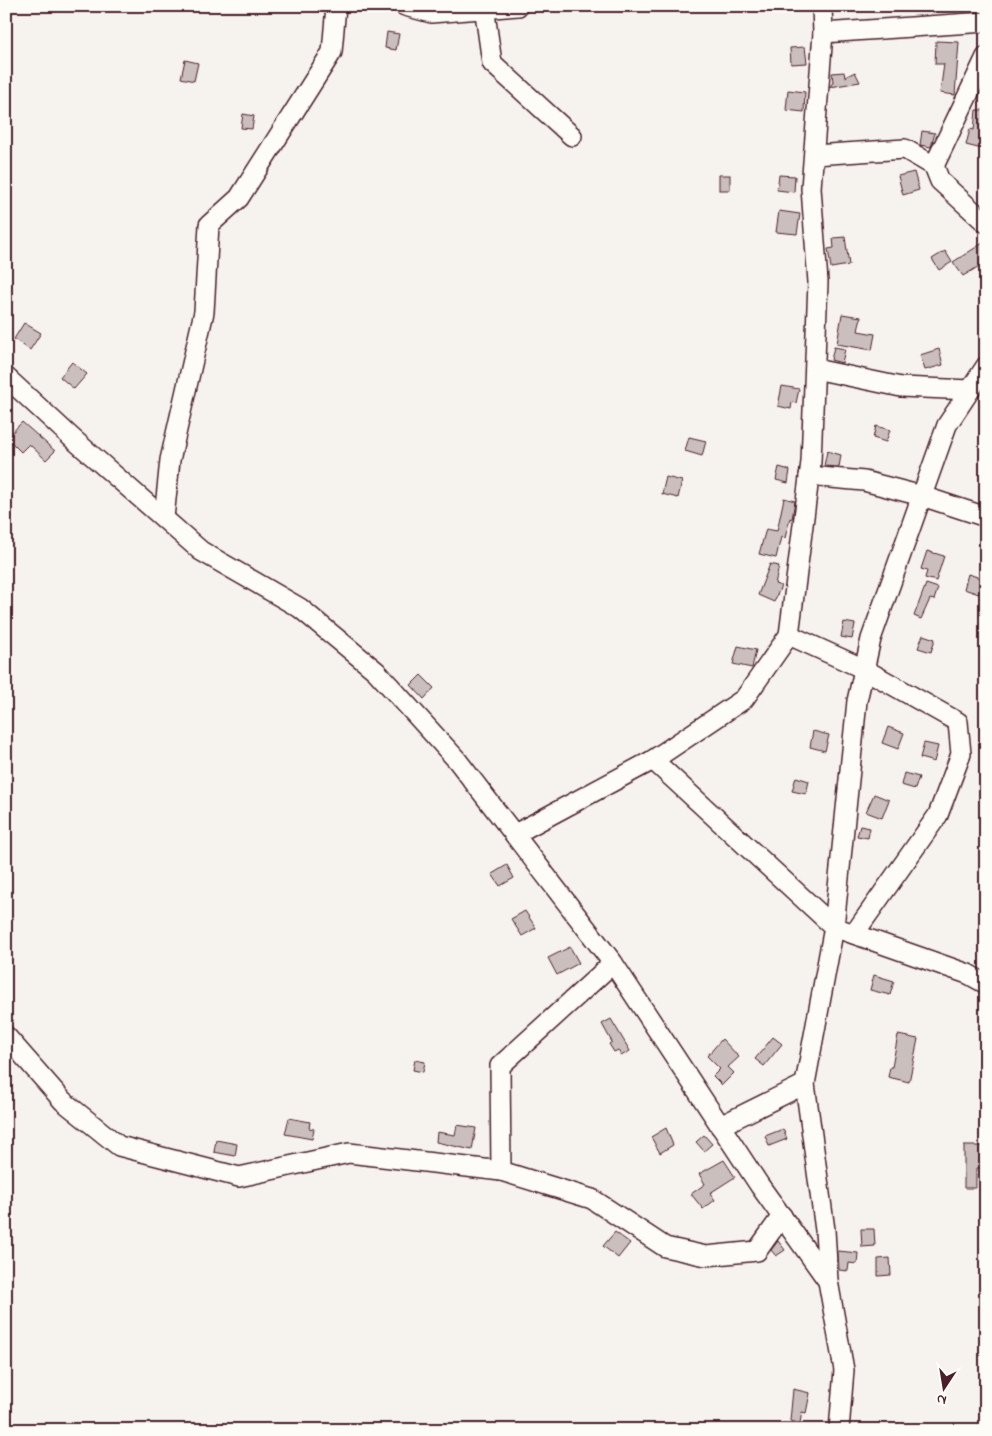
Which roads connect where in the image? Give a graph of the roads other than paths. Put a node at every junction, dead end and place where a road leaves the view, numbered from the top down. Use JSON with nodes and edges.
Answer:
{"nodes":[{"id":1,"x":336,"y":6,"type":"edge"},
{"id":2,"x":405,"y":6,"type":"edge"},
{"id":3,"x":518,"y":6,"type":"edge"},
{"id":4,"x":822,"y":6,"type":"edge"},
{"id":5,"x":483,"y":8,"type":"edge"},
{"id":6,"x":986,"y":22,"type":"edge"},
{"id":7,"x":823,"y":33,"type":"junction"},
{"id":8,"x":986,"y":57,"type":"edge"},
{"id":9,"x":572,"y":136,"type":"dead end"},
{"id":10,"x":814,"y":155,"type":"junction"},
{"id":11,"x":934,"y":166,"type":"junction"},
{"id":12,"x":986,"y":223,"type":"edge"},
{"id":13,"x":986,"y":366,"type":"edge"},
{"id":14,"x":815,"y":369,"type":"junction"},
{"id":15,"x":6,"y":377,"type":"edge"},
{"id":16,"x":970,"y":390,"type":"junction"},
{"id":17,"x":809,"y":476,"type":"junction"},
{"id":18,"x":922,"y":496,"type":"junction"},
{"id":19,"x":986,"y":517,"type":"edge"},
{"id":20,"x":164,"y":518,"type":"junction"},
{"id":21,"x":789,"y":635,"type":"junction"},
{"id":22,"x":864,"y":670,"type":"junction"},
{"id":23,"x":652,"y":760,"type":"junction"},
{"id":24,"x":515,"y":834,"type":"junction"},
{"id":25,"x":834,"y":927,"type":"junction"},
{"id":26,"x":854,"y":934,"type":"junction"},
{"id":27,"x":612,"y":963,"type":"junction"},
{"id":28,"x":986,"y":984,"type":"edge"},
{"id":29,"x":6,"y":1036,"type":"edge"},
{"id":30,"x":805,"y":1084,"type":"junction"},
{"id":31,"x":720,"y":1126,"type":"junction"},
{"id":32,"x":501,"y":1171,"type":"junction"},
{"id":33,"x":782,"y":1216,"type":"junction"},
{"id":34,"x":828,"y":1281,"type":"junction"},
{"id":35,"x":839,"y":1430,"type":"edge"}],
"edges":[{"from":1,"to":20,"type":"street"},
{"from":2,"to":5,"type":"street"},
{"from":3,"to":5,"type":"street"},
{"from":4,"to":7,"type":"street"},
{"from":5,"to":9,"type":"street"},
{"from":6,"to":7,"type":"street"},
{"from":7,"to":10,"type":"street"},
{"from":8,"to":11,"type":"street"},
{"from":10,"to":11,"type":"street"},
{"from":10,"to":14,"type":"street"},
{"from":11,"to":12,"type":"street"},
{"from":13,"to":16,"type":"street"},
{"from":14,"to":16,"type":"street"},
{"from":14,"to":17,"type":"street"},
{"from":15,"to":20,"type":"street"},
{"from":16,"to":18,"type":"street"},
{"from":17,"to":18,"type":"street"},
{"from":17,"to":21,"type":"street"},
{"from":18,"to":19,"type":"street"},
{"from":18,"to":22,"type":"street"},
{"from":20,"to":24,"type":"street"},
{"from":21,"to":22,"type":"street"},
{"from":21,"to":23,"type":"street"},
{"from":22,"to":25,"type":"street"},
{"from":22,"to":26,"type":"street"},
{"from":23,"to":24,"type":"street"},
{"from":23,"to":25,"type":"street"},
{"from":24,"to":27,"type":"street"},
{"from":25,"to":26,"type":"street"},
{"from":25,"to":30,"type":"street"},
{"from":26,"to":28,"type":"street"},
{"from":27,"to":31,"type":"street"},
{"from":27,"to":32,"type":"street"},
{"from":29,"to":32,"type":"street"},
{"from":30,"to":31,"type":"street"},
{"from":30,"to":34,"type":"street"},
{"from":31,"to":33,"type":"street"},
{"from":32,"to":33,"type":"street"},
{"from":33,"to":34,"type":"street"},
{"from":34,"to":35,"type":"street"}]}
